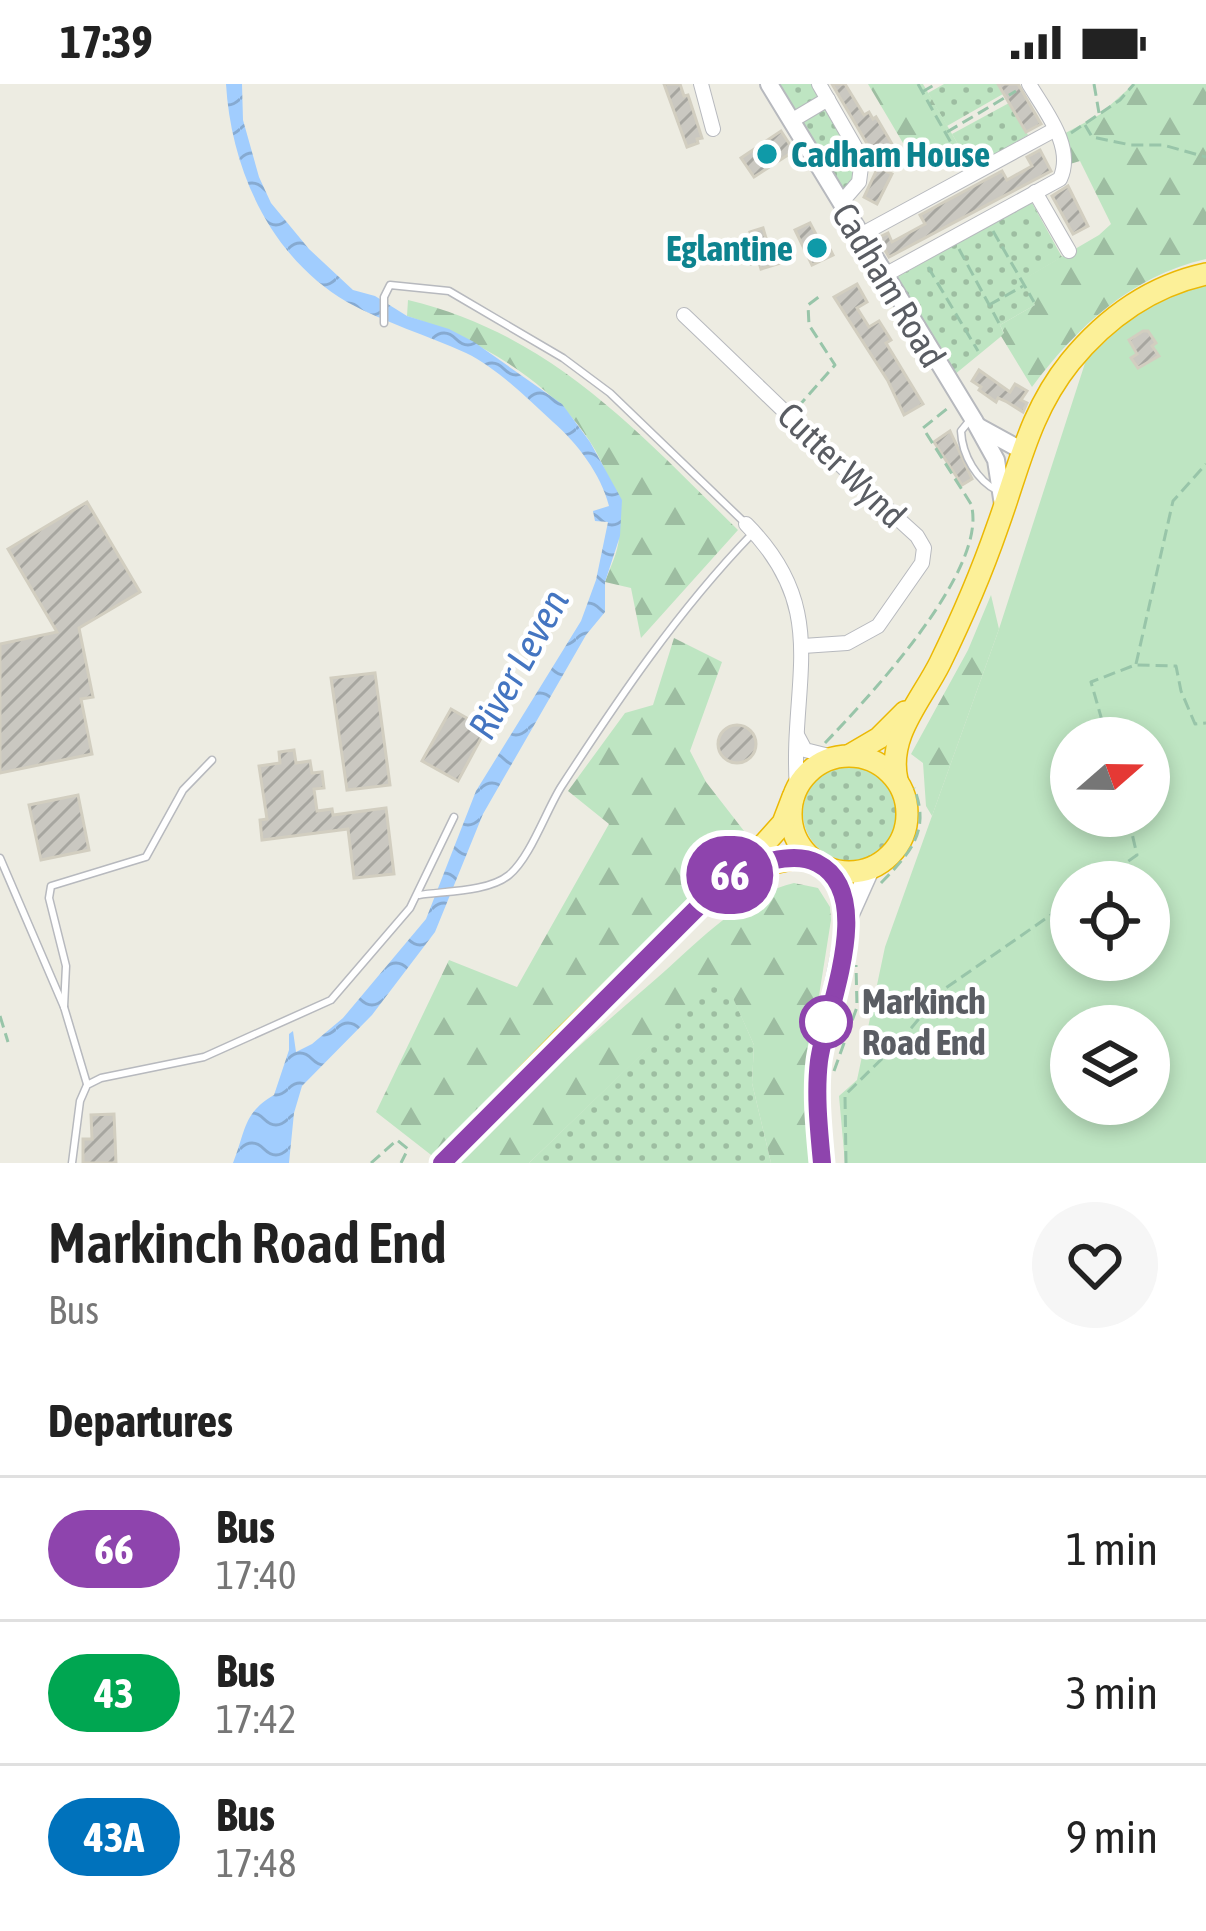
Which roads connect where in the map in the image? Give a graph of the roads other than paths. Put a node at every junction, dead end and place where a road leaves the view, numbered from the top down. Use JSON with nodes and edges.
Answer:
{"nodes":[{"id":1,"x":700,"y":84,"type":"edge"},
{"id":2,"x":769,"y":84,"type":"edge"},
{"id":3,"x":819,"y":84,"type":"edge"},
{"id":4,"x":1028,"y":84,"type":"edge"},
{"id":5,"x":828,"y":99,"type":"junction"},
{"id":6,"x":790,"y":121,"type":"junction"},
{"id":7,"x":713,"y":129,"type":"dead end"},
{"id":8,"x":1056,"y":134,"type":"junction"},
{"id":9,"x":1035,"y":192,"type":"junction"},
{"id":10,"x":846,"y":197,"type":"dead end"},
{"id":11,"x":868,"y":231,"type":"dead end"},
{"id":12,"x":1069,"y":251,"type":"dead end"},
{"id":13,"x":1206,"y":274,"type":"edge"},
{"id":14,"x":883,"y":276,"type":"junction"},
{"id":15,"x":684,"y":315,"type":"dead end"},
{"id":16,"x":384,"y":323,"type":"dead end"},
{"id":17,"x":973,"y":420,"type":"junction"},
{"id":18,"x":1021,"y":450,"type":"junction"},
{"id":19,"x":1004,"y":503,"type":"junction"},
{"id":20,"x":750,"y":528,"type":"junction"},
{"id":21,"x":803,"y":646,"type":"junction"},
{"id":22,"x":923,"y":693,"type":"junction"},
{"id":23,"x":795,"y":730,"type":"junction"},
{"id":24,"x":833,"y":751,"type":"junction"},
{"id":25,"x":212,"y":760,"type":"dead end"},
{"id":26,"x":904,"y":780,"type":"junction"},
{"id":27,"x":795,"y":793,"type":"junction"},
{"id":28,"x":454,"y":817,"type":"dead end"},
{"id":29,"x":0,"y":858,"type":"edge"},
{"id":30,"x":821,"y":864,"type":"junction"},
{"id":31,"x":870,"y":868,"type":"junction"},
{"id":32,"x":729,"y":876,"type":"junction"},
{"id":33,"x":423,"y":894,"type":"junction"},
{"id":34,"x":848,"y":918,"type":"junction"},
{"id":35,"x":64,"y":1007,"type":"junction"},
{"id":36,"x":87,"y":1084,"type":"junction"},
{"id":37,"x":71,"y":1163,"type":"edge"},
{"id":38,"x":442,"y":1163,"type":"edge"},
{"id":39,"x":822,"y":1163,"type":"edge"}],
"edges":[{"from":1,"to":7,"type":"street"},
{"from":2,"to":6,"type":"street","name":"Cadham Road"},
{"from":3,"to":5,"type":"street"},
{"from":4,"to":8,"type":"street"},
{"from":5,"to":6,"type":"street"},
{"from":5,"to":10,"type":"street"},
{"from":6,"to":14,"type":"street","name":"Cadham Road"},
{"from":8,"to":9,"type":"street"},
{"from":8,"to":11,"type":"street"},
{"from":9,"to":12,"type":"street"},
{"from":9,"to":14,"type":"street"},
{"from":13,"to":18,"type":"highway"},
{"from":14,"to":17,"type":"street","name":"Cadham Road"},
{"from":15,"to":21,"type":"street","name":"Cutter Wynd"},
{"from":16,"to":20,"type":"lane"},
{"from":17,"to":18,"type":"street","name":"Cadham Road"},
{"from":17,"to":19,"type":"street","name":"Cadham Road"},
{"from":18,"to":19,"type":"highway"},
{"from":19,"to":22,"type":"highway"},
{"from":20,"to":21,"type":"street"},
{"from":20,"to":33,"type":"lane"},
{"from":21,"to":23,"type":"street"},
{"from":22,"to":24,"type":"highway"},
{"from":22,"to":26,"type":"highway"},
{"from":23,"to":24,"type":"street"},
{"from":23,"to":27,"type":"street"},
{"from":24,"to":26,"type":"highway"},
{"from":24,"to":27,"type":"highway"},
{"from":25,"to":35,"type":"lane"},
{"from":26,"to":31,"type":"highway"},
{"from":27,"to":30,"type":"highway"},
{"from":27,"to":32,"type":"highway"},
{"from":28,"to":33,"type":"lane"},
{"from":29,"to":35,"type":"lane"},
{"from":30,"to":31,"type":"highway"},
{"from":30,"to":32,"type":"highway"},
{"from":30,"to":34,"type":"main road"},
{"from":31,"to":34,"type":"main road"},
{"from":32,"to":38,"type":"highway"},
{"from":33,"to":36,"type":"lane"},
{"from":34,"to":39,"type":"main road"},
{"from":35,"to":36,"type":"lane"},
{"from":36,"to":37,"type":"lane"}]}
